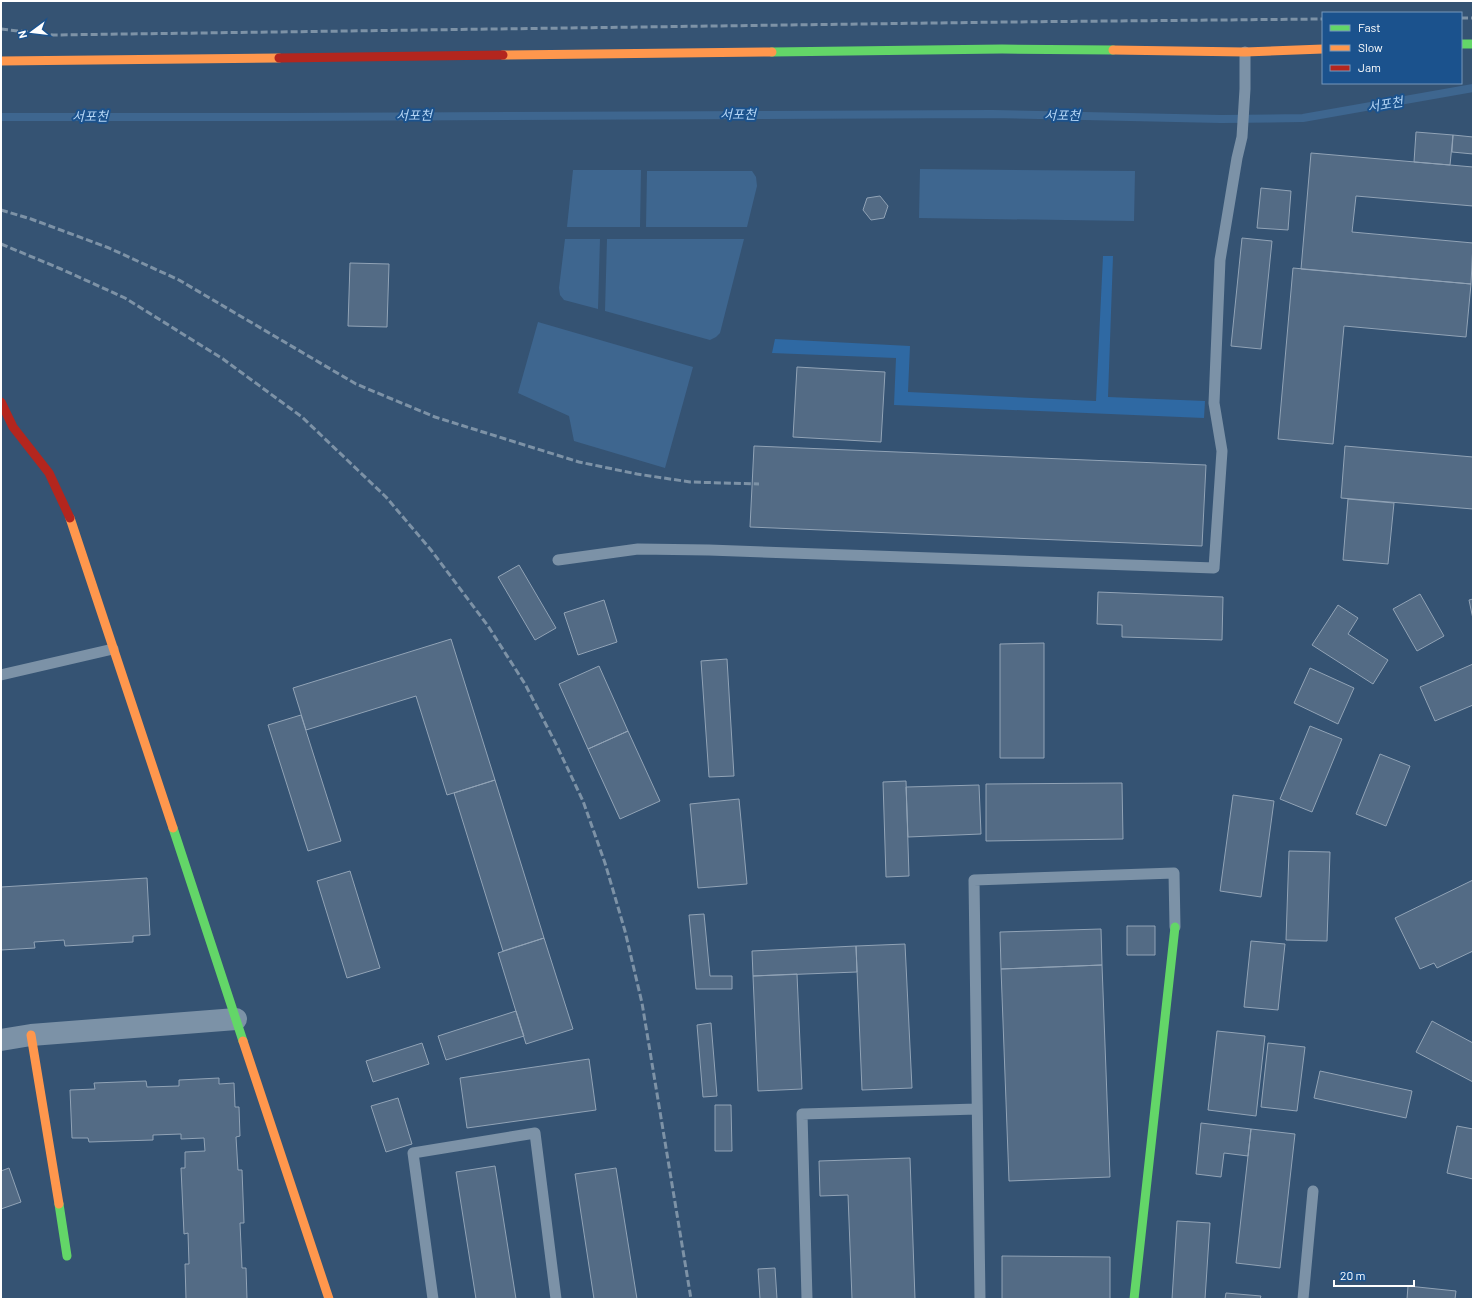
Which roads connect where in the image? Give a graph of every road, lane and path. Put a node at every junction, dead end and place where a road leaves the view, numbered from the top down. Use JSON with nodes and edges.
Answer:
{"nodes":[{"id":1,"x":1462,"y":44,"type":"edge"},
{"id":2,"x":1473,"y":44,"type":"edge"},
{"id":3,"x":1322,"y":49,"type":"edge"},
{"id":4,"x":1245,"y":52,"type":"junction"},
{"id":5,"x":1,"y":61,"type":"edge"},
{"id":6,"x":1,"y":402,"type":"edge"},
{"id":7,"x":558,"y":560,"type":"dead end"},
{"id":8,"x":113,"y":649,"type":"junction"},
{"id":9,"x":1,"y":675,"type":"edge"},
{"id":10,"x":1175,"y":927,"type":"joint"},
{"id":11,"x":236,"y":1019,"type":"junction"},
{"id":12,"x":31,"y":1034,"type":"junction"},
{"id":13,"x":1,"y":1040,"type":"edge"},
{"id":14,"x":977,"y":1109,"type":"junction"},
{"id":15,"x":1313,"y":1191,"type":"dead end"},
{"id":16,"x":67,"y":1256,"type":"dead end"},
{"id":17,"x":329,"y":1299,"type":"edge"},
{"id":18,"x":433,"y":1299,"type":"edge"},
{"id":19,"x":556,"y":1299,"type":"edge"},
{"id":20,"x":807,"y":1299,"type":"edge"},
{"id":21,"x":980,"y":1299,"type":"edge"},
{"id":22,"x":1134,"y":1299,"type":"edge"},
{"id":23,"x":1303,"y":1299,"type":"edge"}],
"edges":[{"from":1,"to":2,"type":"street"},
{"from":3,"to":4,"type":"street"},
{"from":4,"to":5,"type":"street"},
{"from":4,"to":7,"type":"lane"},
{"from":6,"to":8,"type":"street"},
{"from":8,"to":9,"type":"lane"},
{"from":8,"to":11,"type":"street"},
{"from":10,"to":14,"type":"lane"},
{"from":10,"to":22,"type":"street"},
{"from":11,"to":12,"type":"street"},
{"from":11,"to":17,"type":"street"},
{"from":12,"to":13,"type":"street"},
{"from":12,"to":16,"type":"street"},
{"from":14,"to":20,"type":"lane"},
{"from":14,"to":21,"type":"lane"},
{"from":15,"to":23,"type":"lane"},
{"from":18,"to":19,"type":"lane"}]}
